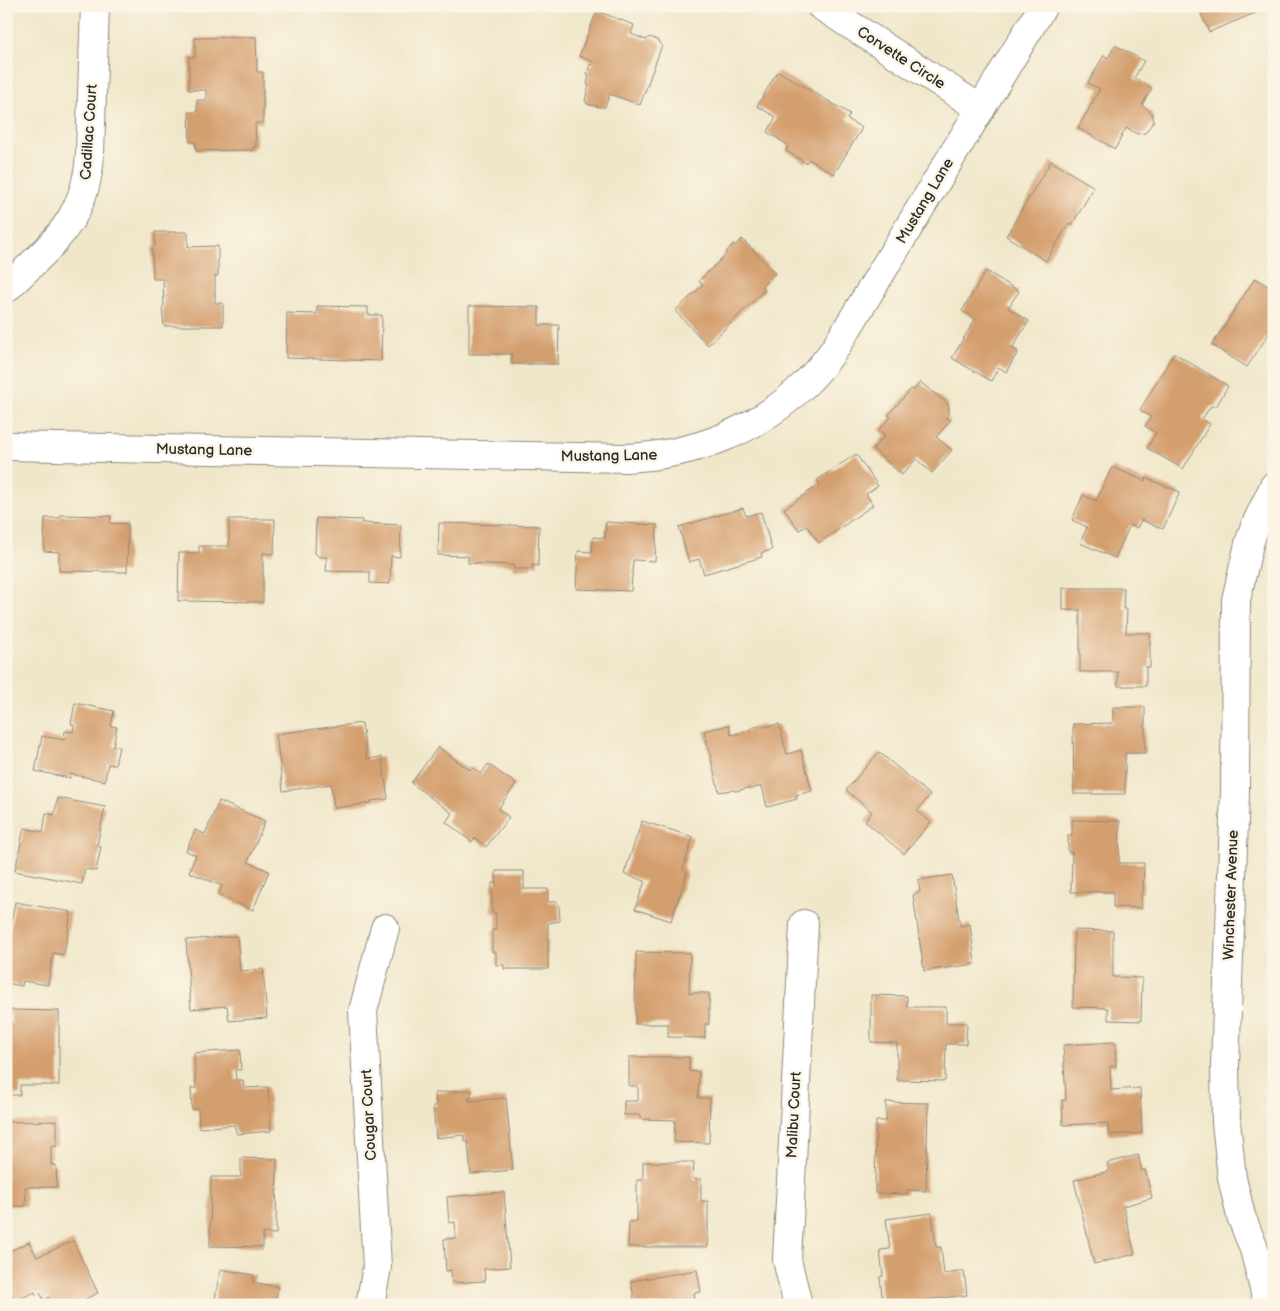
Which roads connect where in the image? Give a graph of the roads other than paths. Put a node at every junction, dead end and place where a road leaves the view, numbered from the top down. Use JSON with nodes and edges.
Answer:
{"nodes":[{"id":1,"x":94,"y":6,"type":"edge"},
{"id":2,"x":821,"y":6,"type":"edge"},
{"id":3,"x":1043,"y":6,"type":"edge"},
{"id":4,"x":981,"y":109,"type":"junction"},
{"id":5,"x":6,"y":289,"type":"edge"},
{"id":6,"x":6,"y":446,"type":"edge"},
{"id":7,"x":1274,"y":486,"type":"edge"},
{"id":8,"x":804,"y":924,"type":"dead end"},
{"id":9,"x":385,"y":928,"type":"dead end"},
{"id":10,"x":370,"y":1305,"type":"edge"},
{"id":11,"x":798,"y":1305,"type":"edge"},
{"id":12,"x":1268,"y":1305,"type":"edge"}],
"edges":[{"from":1,"to":5,"type":"street","name":"Cadillac Court"},
{"from":2,"to":4,"type":"street","name":"Corvette Circle"},
{"from":3,"to":4,"type":"street","name":"Mustang Lane"},
{"from":4,"to":6,"type":"street","name":"Mustang Lane"},
{"from":7,"to":12,"type":"street","name":"Winchester Avenue"},
{"from":8,"to":11,"type":"street","name":"Malibu Court"},
{"from":9,"to":10,"type":"street","name":"Cougar Court"}]}
